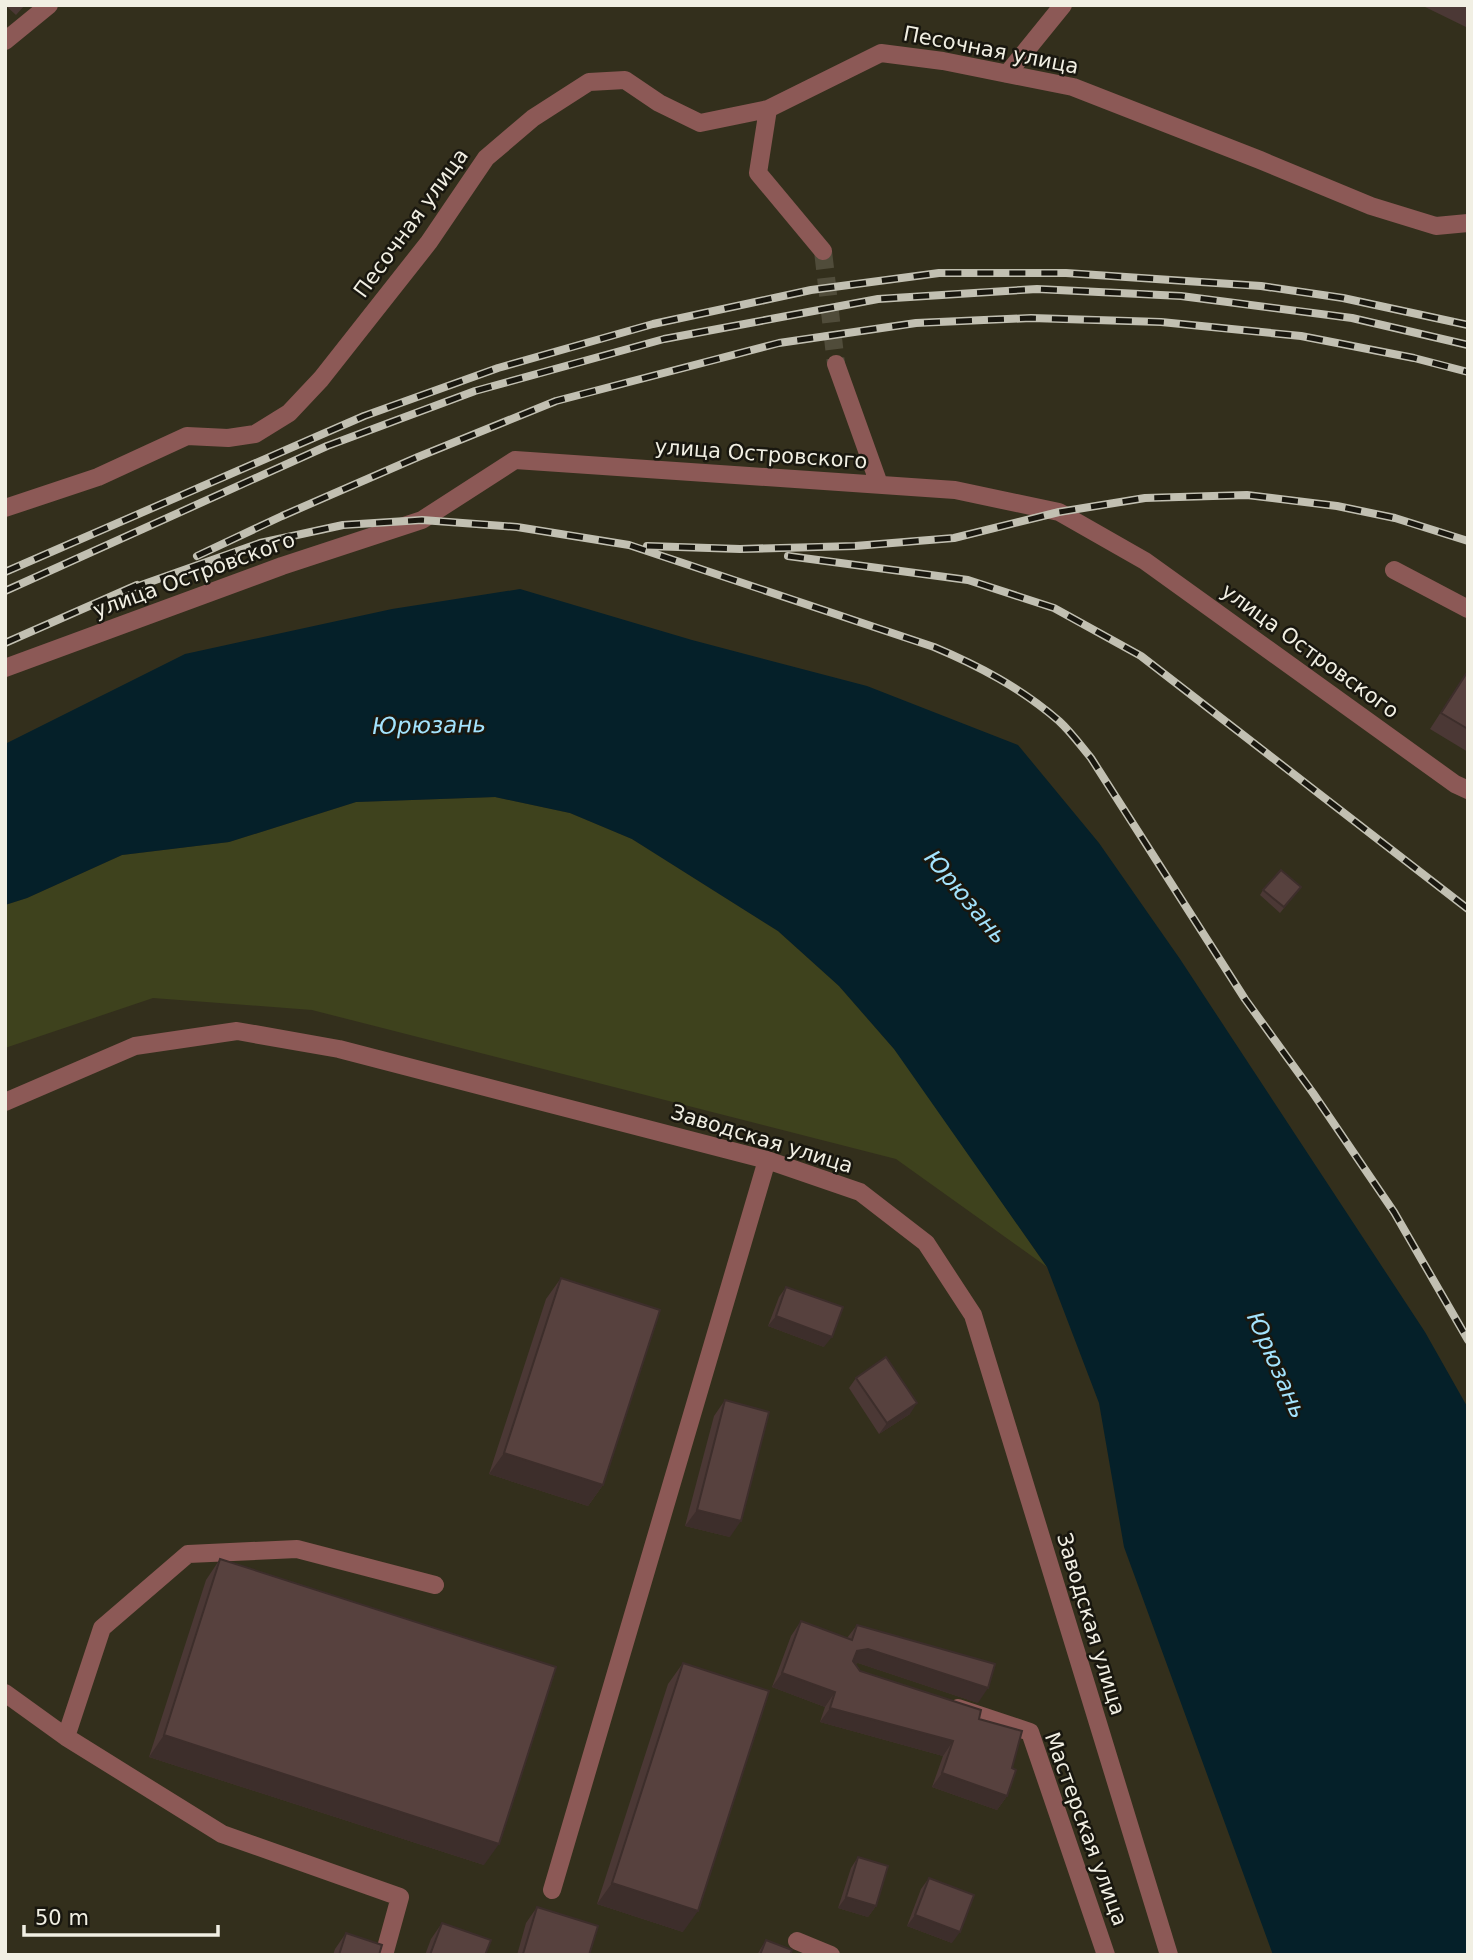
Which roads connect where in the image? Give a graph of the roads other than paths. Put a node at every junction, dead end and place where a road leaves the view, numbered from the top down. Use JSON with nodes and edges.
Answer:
{"nodes":[{"id":1,"x":49,"y":5,"type":"edge"},
{"id":2,"x":1063,"y":5,"type":"edge"},
{"id":3,"x":5,"y":41,"type":"edge"},
{"id":4,"x":1007,"y":74,"type":"junction"},
{"id":5,"x":768,"y":109,"type":"junction"},
{"id":6,"x":1468,"y":223,"type":"edge"},
{"id":7,"x":822,"y":251,"type":"tunnel mouth"},
{"id":8,"x":836,"y":364,"type":"tunnel mouth"},
{"id":9,"x":879,"y":484,"type":"junction"},
{"id":10,"x":5,"y":508,"type":"edge"},
{"id":11,"x":1394,"y":570,"type":"dead end"},
{"id":12,"x":1468,"y":608,"type":"edge"},
{"id":13,"x":5,"y":668,"type":"edge"},
{"id":14,"x":1468,"y":790,"type":"edge"},
{"id":15,"x":5,"y":1102,"type":"edge"},
{"id":16,"x":767,"y":1160,"type":"junction"},
{"id":17,"x":435,"y":1585,"type":"dead end"},
{"id":18,"x":5,"y":1693,"type":"edge"},
{"id":19,"x":942,"y":1703,"type":"edge"},
{"id":20,"x":66,"y":1737,"type":"junction"},
{"id":21,"x":552,"y":1890,"type":"dead end"},
{"id":22,"x":797,"y":1941,"type":"dead end"},
{"id":23,"x":384,"y":1955,"type":"edge"},
{"id":24,"x":831,"y":1955,"type":"edge"},
{"id":25,"x":1107,"y":1955,"type":"edge"},
{"id":26,"x":1169,"y":1955,"type":"edge"}],
"edges":[{"from":1,"to":3,"type":"street"},
{"from":2,"to":4,"type":"street"},
{"from":4,"to":5,"type":"street","name":"Песочная улица"},
{"from":4,"to":6,"type":"street","name":"Песочная улица"},
{"from":5,"to":7,"type":"street"},
{"from":5,"to":10,"type":"street","name":"Песочная улица"},
{"from":8,"to":9,"type":"street"},
{"from":9,"to":13,"type":"street","name":"улица Островского"},
{"from":9,"to":14,"type":"street","name":"улица Островского"},
{"from":11,"to":12,"type":"street"},
{"from":15,"to":16,"type":"street","name":"Заводская улица"},
{"from":16,"to":21,"type":"street"},
{"from":16,"to":26,"type":"street","name":"Заводская улица"},
{"from":17,"to":20,"type":"street"},
{"from":18,"to":20,"type":"street"},
{"from":19,"to":25,"type":"street","name":"Мастерская улица"},
{"from":20,"to":23,"type":"street"},
{"from":22,"to":24,"type":"street"}]}
